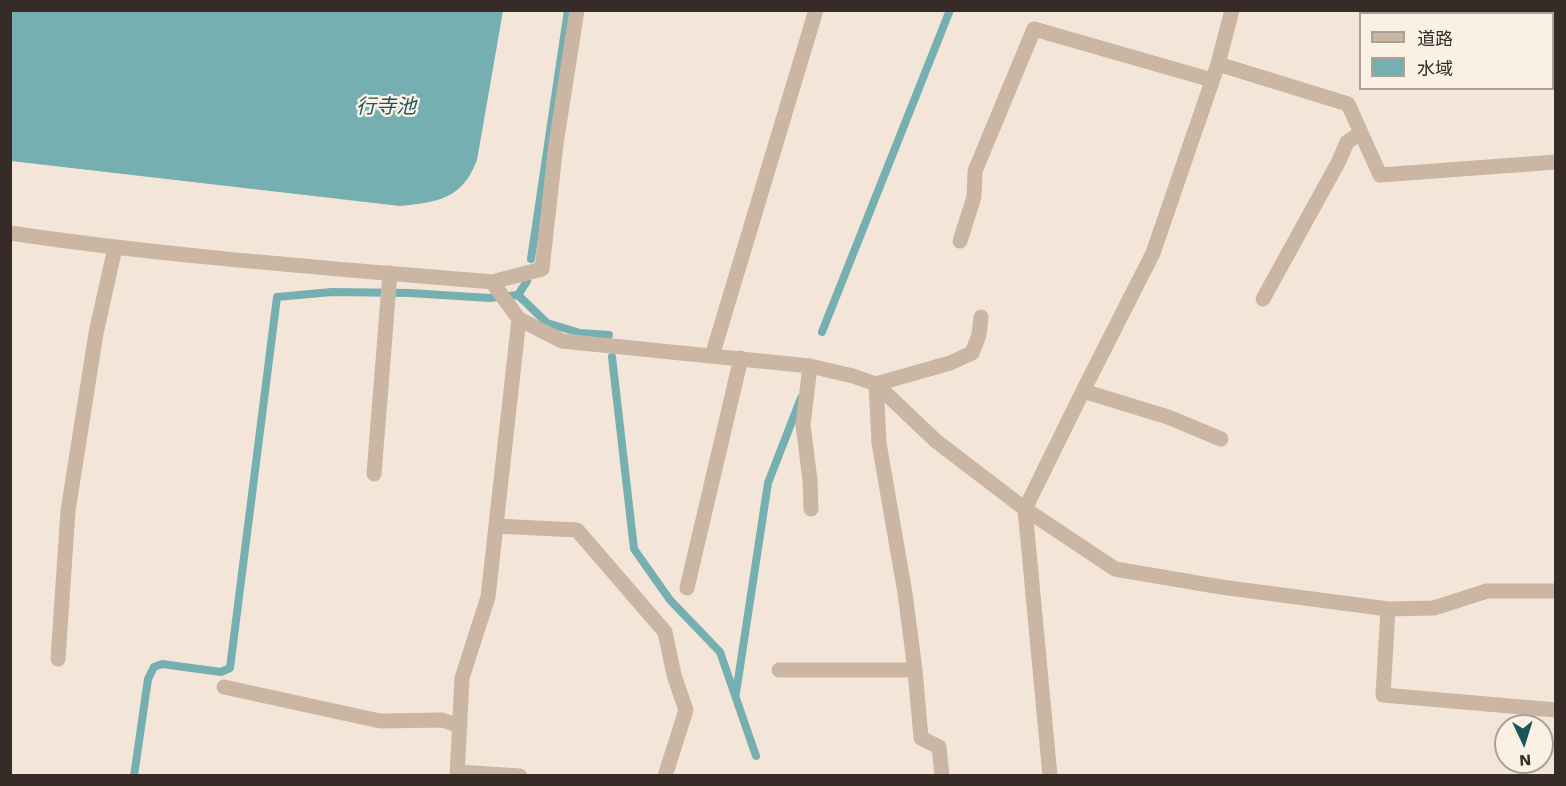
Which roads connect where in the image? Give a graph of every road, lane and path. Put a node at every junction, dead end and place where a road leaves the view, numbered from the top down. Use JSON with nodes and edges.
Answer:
{"nodes":[{"id":1,"x":577,"y":10,"type":"edge"},
{"id":2,"x":816,"y":10,"type":"edge"},
{"id":3,"x":1232,"y":10,"type":"edge"},
{"id":4,"x":1218,"y":64,"type":"junction"},
{"id":5,"x":1212,"y":80,"type":"junction"},
{"id":6,"x":1361,"y":133,"type":"junction"},
{"id":7,"x":1556,"y":162,"type":"edge"},
{"id":8,"x":10,"y":233,"type":"edge"},
{"id":9,"x":960,"y":241,"type":"dead end"},
{"id":10,"x":115,"y":248,"type":"junction"},
{"id":11,"x":390,"y":285,"type":"junction"},
{"id":12,"x":499,"y":291,"type":"junction"},
{"id":13,"x":1263,"y":299,"type":"dead end"},
{"id":14,"x":981,"y":317,"type":"dead end"},
{"id":15,"x":519,"y":319,"type":"junction"},
{"id":16,"x":712,"y":356,"type":"junction"},
{"id":17,"x":741,"y":358,"type":"junction"},
{"id":18,"x":810,"y":366,"type":"junction"},
{"id":19,"x":876,"y":384,"type":"junction"},
{"id":20,"x":1083,"y":391,"type":"junction"},
{"id":21,"x":1221,"y":440,"type":"dead end"},
{"id":22,"x":374,"y":474,"type":"dead end"},
{"id":23,"x":811,"y":509,"type":"dead end"},
{"id":24,"x":1026,"y":509,"type":"junction"},
{"id":25,"x":496,"y":526,"type":"junction"},
{"id":26,"x":687,"y":588,"type":"dead end"},
{"id":27,"x":1556,"y":591,"type":"edge"},
{"id":28,"x":1388,"y":609,"type":"junction"},
{"id":29,"x":58,"y":659,"type":"dead end"},
{"id":30,"x":779,"y":670,"type":"dead end"},
{"id":31,"x":915,"y":670,"type":"junction"},
{"id":32,"x":224,"y":687,"type":"dead end"},
{"id":33,"x":1556,"y":710,"type":"edge"},
{"id":34,"x":460,"y":726,"type":"junction"},
{"id":35,"x":457,"y":774,"type":"edge"},
{"id":36,"x":520,"y":776,"type":"edge"},
{"id":37,"x":665,"y":776,"type":"edge"},
{"id":38,"x":942,"y":776,"type":"edge"},
{"id":39,"x":1050,"y":776,"type":"edge"}],
"edges":[{"from":1,"to":12,"type":"street"},
{"from":2,"to":16,"type":"street"},
{"from":3,"to":4,"type":"street"},
{"from":4,"to":5,"type":"street"},
{"from":4,"to":6,"type":"street"},
{"from":5,"to":9,"type":"street"},
{"from":5,"to":20,"type":"street"},
{"from":6,"to":7,"type":"street"},
{"from":6,"to":13,"type":"street"},
{"from":8,"to":10,"type":"street"},
{"from":10,"to":11,"type":"street"},
{"from":10,"to":29,"type":"street"},
{"from":11,"to":12,"type":"street"},
{"from":11,"to":22,"type":"street"},
{"from":12,"to":15,"type":"street"},
{"from":14,"to":19,"type":"street"},
{"from":15,"to":16,"type":"street"},
{"from":15,"to":25,"type":"street"},
{"from":16,"to":17,"type":"street"},
{"from":17,"to":18,"type":"street"},
{"from":17,"to":26,"type":"street"},
{"from":18,"to":19,"type":"street"},
{"from":18,"to":23,"type":"street"},
{"from":19,"to":24,"type":"street"},
{"from":19,"to":31,"type":"street"},
{"from":20,"to":21,"type":"street"},
{"from":20,"to":24,"type":"street"},
{"from":24,"to":28,"type":"street"},
{"from":24,"to":39,"type":"street"},
{"from":25,"to":34,"type":"street"},
{"from":25,"to":37,"type":"street"},
{"from":27,"to":28,"type":"street"},
{"from":28,"to":33,"type":"street"},
{"from":30,"to":31,"type":"street"},
{"from":31,"to":38,"type":"street"},
{"from":32,"to":34,"type":"street"},
{"from":34,"to":35,"type":"street"},
{"from":35,"to":36,"type":"street"}]}
